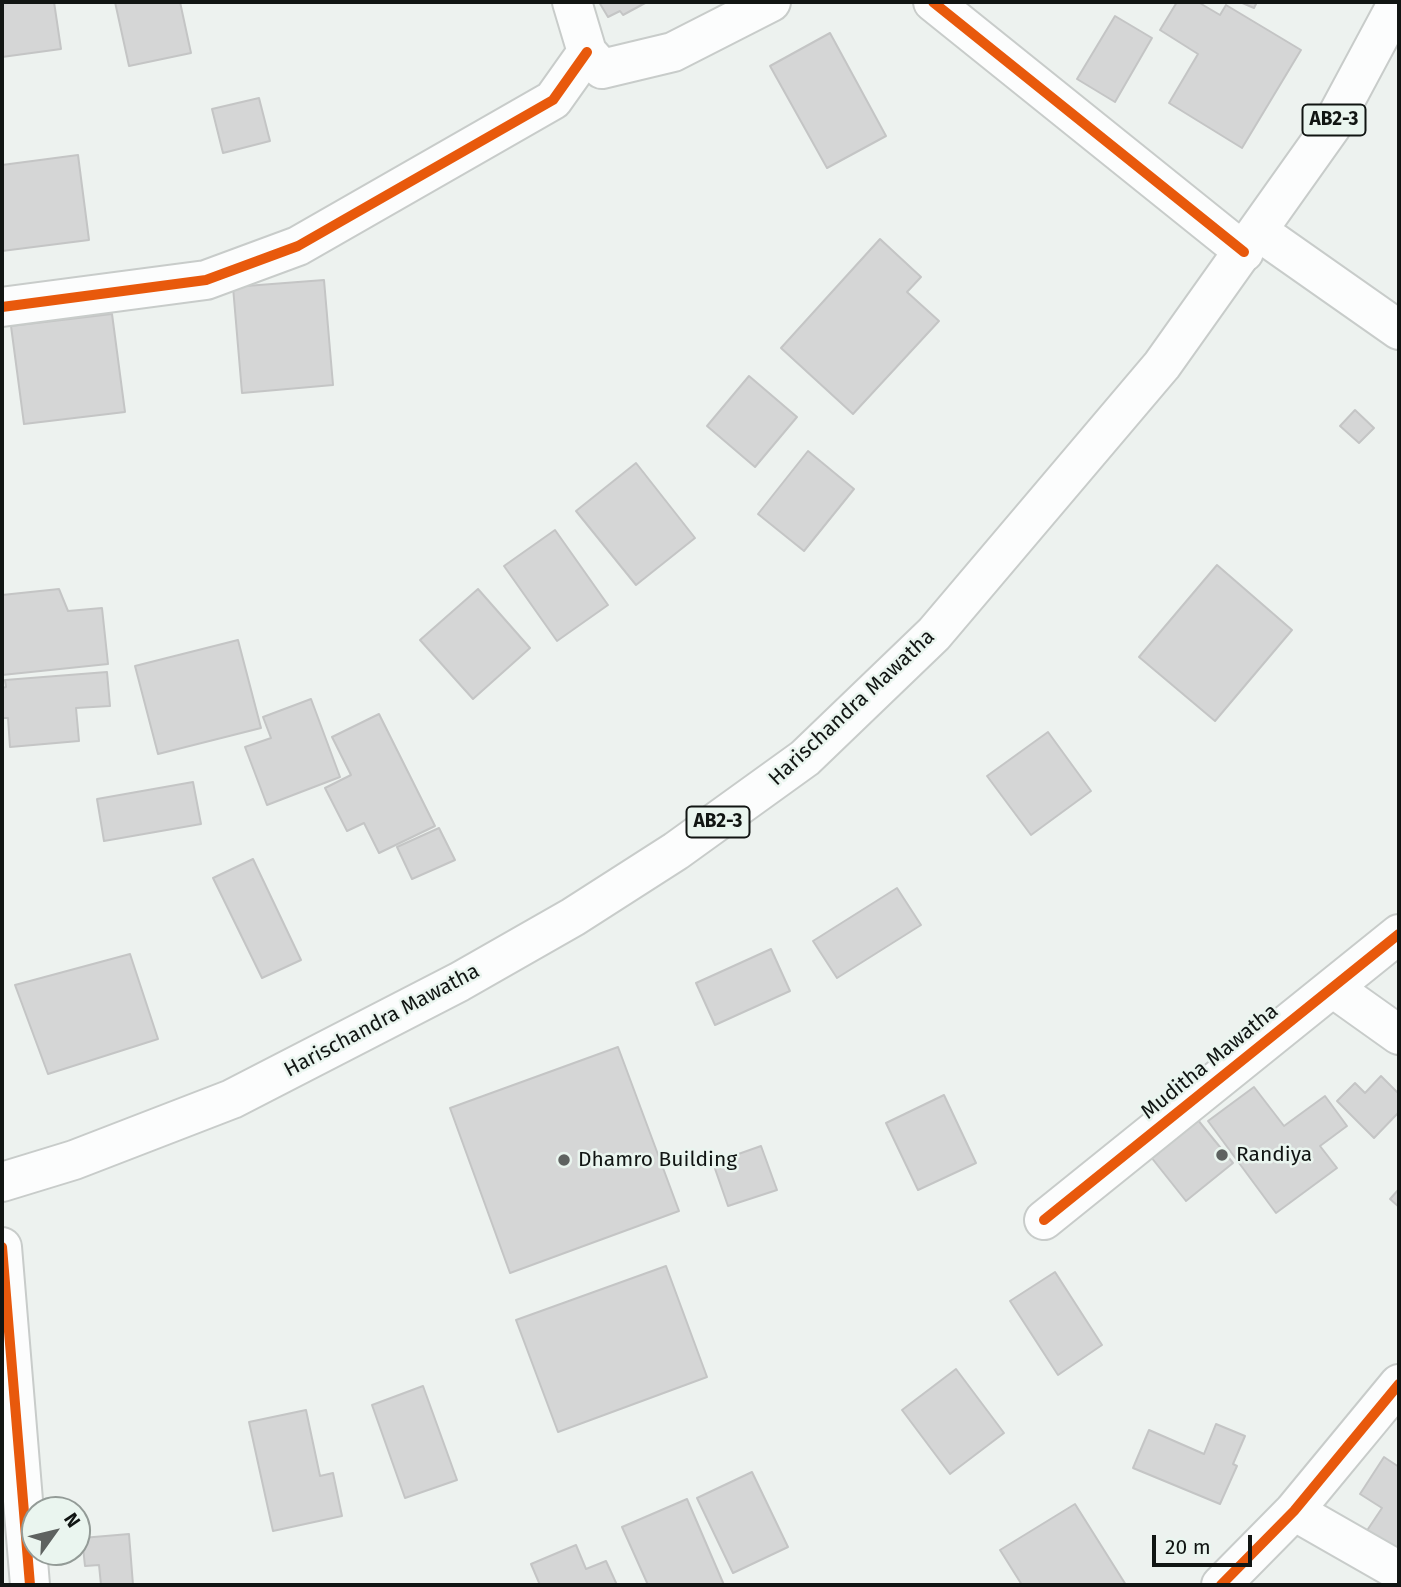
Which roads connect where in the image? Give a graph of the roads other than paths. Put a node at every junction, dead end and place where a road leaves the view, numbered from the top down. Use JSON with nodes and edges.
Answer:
{"nodes":[{"id":1,"x":572,"y":2,"type":"edge"},
{"id":2,"x":771,"y":2,"type":"edge"},
{"id":3,"x":933,"y":2,"type":"edge"},
{"id":4,"x":1398,"y":2,"type":"edge"},
{"id":5,"x":587,"y":52,"type":"junction"},
{"id":6,"x":1251,"y":242,"type":"junction"},
{"id":7,"x":2,"y":307,"type":"edge"},
{"id":8,"x":1399,"y":330,"type":"edge"},
{"id":9,"x":1399,"y":934,"type":"edge"},
{"id":10,"x":1333,"y":988,"type":"junction"},
{"id":11,"x":1399,"y":1035,"type":"edge"},
{"id":12,"x":2,"y":1182,"type":"edge"},
{"id":13,"x":1044,"y":1220,"type":"dead end"},
{"id":14,"x":2,"y":1247,"type":"edge"},
{"id":15,"x":1399,"y":1384,"type":"edge"},
{"id":16,"x":1294,"y":1511,"type":"junction"},
{"id":17,"x":1399,"y":1571,"type":"edge"},
{"id":18,"x":30,"y":1585,"type":"edge"},
{"id":19,"x":1221,"y":1585,"type":"edge"}],
"edges":[{"from":1,"to":5,"type":"street"},
{"from":2,"to":5,"type":"street"},
{"from":3,"to":6,"type":"street"},
{"from":4,"to":6,"type":"street","name":"Harischandra Mawatha","number":"AB2-3"},
{"from":5,"to":7,"type":"street"},
{"from":6,"to":8,"type":"street"},
{"from":6,"to":12,"type":"street","name":"Harischandra Mawatha","number":"AB2-3"},
{"from":9,"to":10,"type":"street","name":"Muditha Mawatha"},
{"from":10,"to":11,"type":"street"},
{"from":10,"to":13,"type":"street","name":"Muditha Mawatha"},
{"from":14,"to":18,"type":"street"},
{"from":15,"to":16,"type":"street"},
{"from":16,"to":17,"type":"street"},
{"from":16,"to":19,"type":"street"}]}
